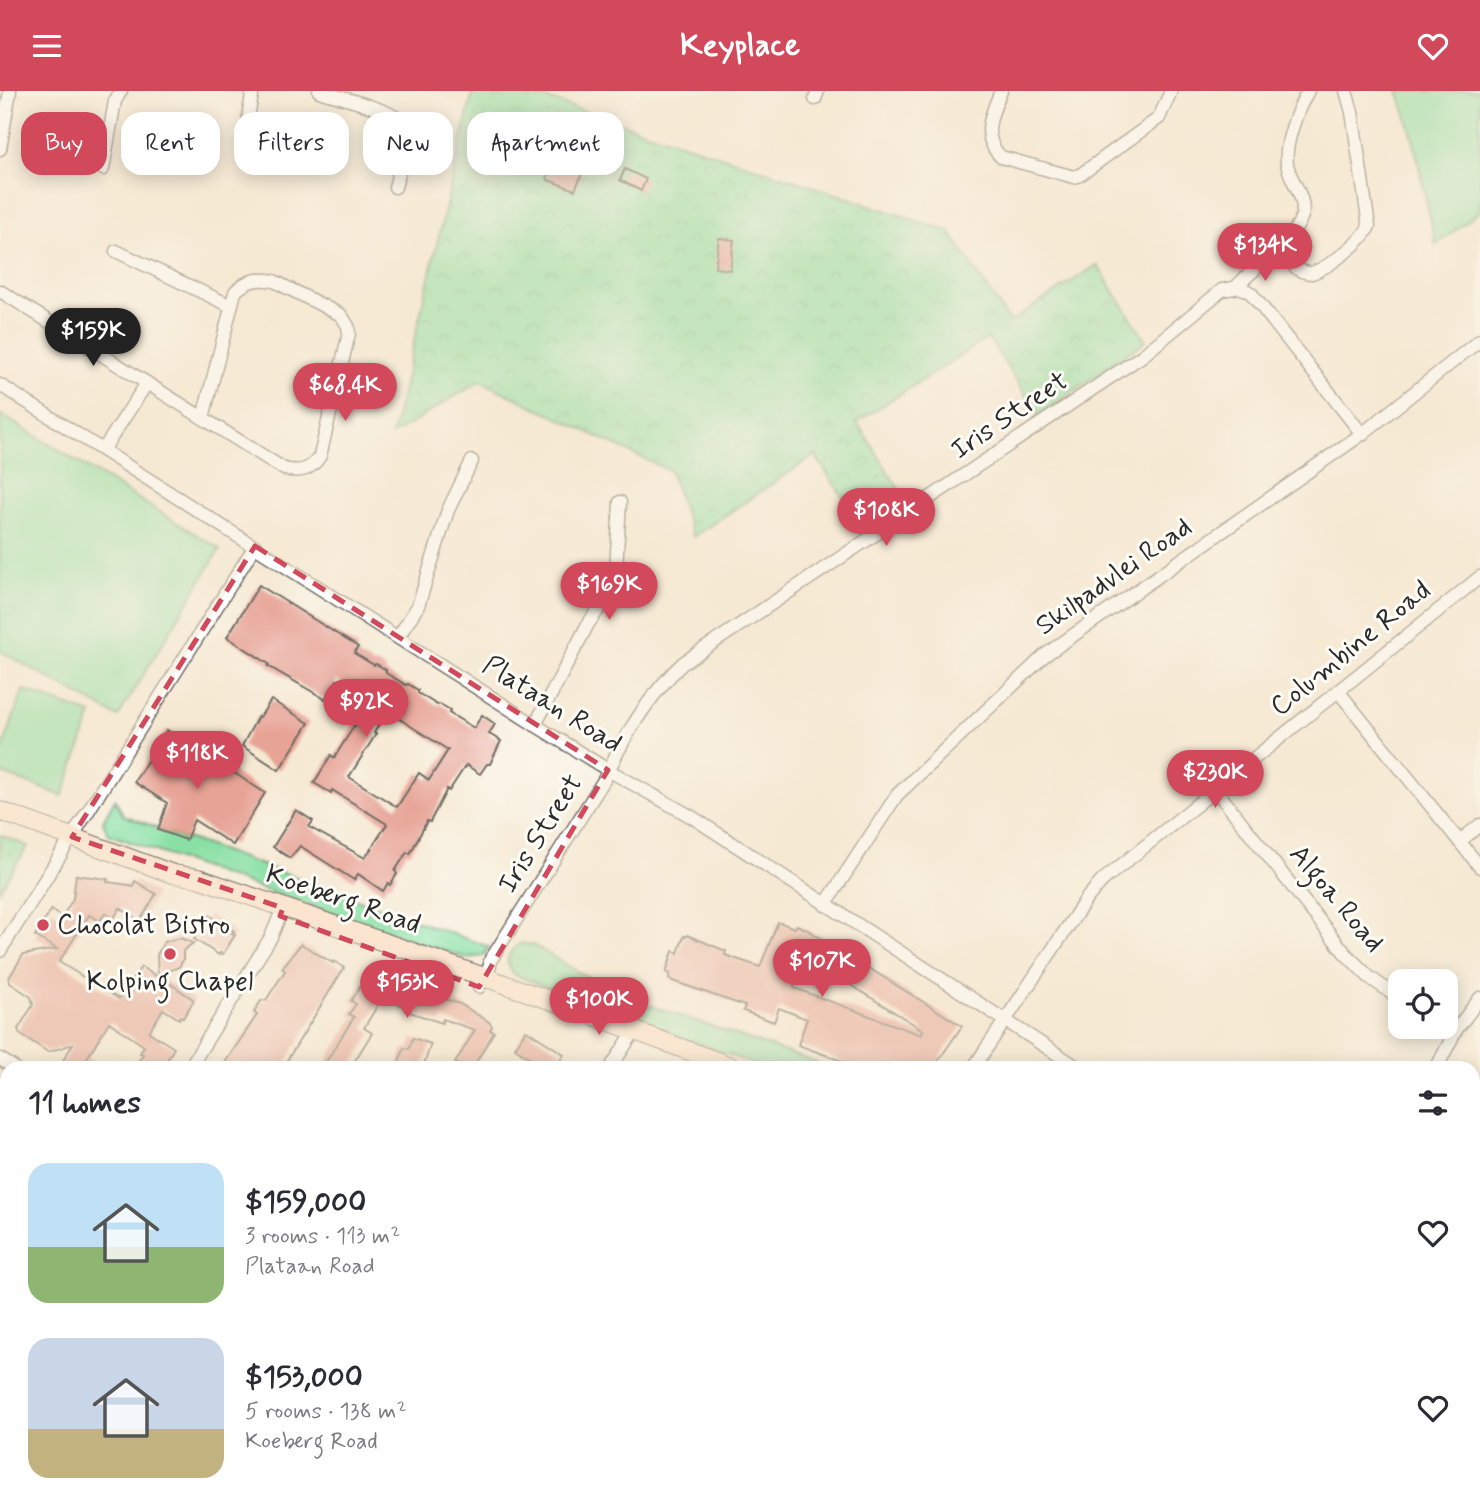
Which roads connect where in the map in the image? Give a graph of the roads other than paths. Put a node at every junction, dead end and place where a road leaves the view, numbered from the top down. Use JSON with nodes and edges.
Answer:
{"nodes":[{"id":1,"x":10,"y":91,"type":"edge"},
{"id":2,"x":121,"y":91,"type":"edge"},
{"id":3,"x":253,"y":91,"type":"edge"},
{"id":4,"x":319,"y":91,"type":"edge"},
{"id":5,"x":1001,"y":91,"type":"edge"},
{"id":6,"x":1171,"y":91,"type":"edge"},
{"id":7,"x":1308,"y":91,"type":"edge"},
{"id":8,"x":1346,"y":91,"type":"edge"},
{"id":9,"x":249,"y":112,"type":"edge"},
{"id":10,"x":107,"y":146,"type":"edge"},
{"id":11,"x":0,"y":149,"type":"edge"},
{"id":12,"x":395,"y":187,"type":"dead end"},
{"id":13,"x":1280,"y":248,"type":"junction"},
{"id":14,"x":116,"y":251,"type":"dead end"},
{"id":15,"x":1236,"y":287,"type":"junction"},
{"id":16,"x":0,"y":291,"type":"edge"},
{"id":17,"x":231,"y":306,"type":"junction"},
{"id":18,"x":1480,"y":340,"type":"edge"},
{"id":19,"x":147,"y":383,"type":"junction"},
{"id":20,"x":0,"y":385,"type":"edge"},
{"id":21,"x":203,"y":418,"type":"junction"},
{"id":22,"x":1362,"y":434,"type":"junction"},
{"id":23,"x":103,"y":450,"type":"junction"},
{"id":24,"x":472,"y":461,"type":"dead end"},
{"id":25,"x":620,"y":502,"type":"dead end"},
{"id":26,"x":255,"y":546,"type":"junction"},
{"id":27,"x":1480,"y":577,"type":"edge"},
{"id":28,"x":398,"y":637,"type":"junction"},
{"id":29,"x":1338,"y":691,"type":"junction"},
{"id":30,"x":536,"y":725,"type":"junction"},
{"id":31,"x":608,"y":770,"type":"junction"},
{"id":32,"x":1215,"y":789,"type":"junction"},
{"id":33,"x":0,"y":811,"type":"edge"},
{"id":34,"x":1480,"y":825,"type":"edge"},
{"id":35,"x":72,"y":837,"type":"junction"},
{"id":36,"x":1460,"y":841,"type":"junction"},
{"id":37,"x":1480,"y":867,"type":"edge"},
{"id":38,"x":825,"y":905,"type":"junction"},
{"id":39,"x":282,"y":912,"type":"junction"},
{"id":40,"x":0,"y":951,"type":"edge"},
{"id":41,"x":481,"y":982,"type":"junction"},
{"id":42,"x":1388,"y":990,"type":"edge"},
{"id":43,"x":1480,"y":998,"type":"edge"},
{"id":44,"x":1004,"y":1020,"type":"junction"},
{"id":45,"x":1458,"y":1020,"type":"edge"},
{"id":46,"x":632,"y":1034,"type":"junction"},
{"id":47,"x":1447,"y":1039,"type":"edge"},
{"id":48,"x":194,"y":1061,"type":"edge"},
{"id":49,"x":615,"y":1061,"type":"edge"},
{"id":50,"x":694,"y":1061,"type":"edge"},
{"id":51,"x":714,"y":1061,"type":"edge"},
{"id":52,"x":978,"y":1061,"type":"edge"},
{"id":53,"x":1068,"y":1061,"type":"edge"},
{"id":54,"x":1439,"y":1061,"type":"edge"}],
"edges":[{"from":1,"to":11,"type":"street"},
{"from":2,"to":10,"type":"street"},
{"from":3,"to":9,"type":"street"},
{"from":4,"to":12,"type":"street"},
{"from":5,"to":6,"type":"street"},
{"from":7,"to":13,"type":"street","name":"Iris Street"},
{"from":8,"to":13,"type":"street"},
{"from":13,"to":15,"type":"street","name":"Iris Street"},
{"from":14,"to":17,"type":"street"},
{"from":15,"to":22,"type":"street"},
{"from":15,"to":31,"type":"street","name":"Iris Street"},
{"from":16,"to":19,"type":"street"},
{"from":17,"to":21,"type":"street"},
{"from":17,"to":21,"type":"street"},
{"from":18,"to":22,"type":"street","name":"Skilpadvlei Road"},
{"from":19,"to":21,"type":"street"},
{"from":19,"to":23,"type":"street"},
{"from":20,"to":23,"type":"street","name":"Plataan Road"},
{"from":22,"to":38,"type":"street","name":"Skilpadvlei Road"},
{"from":23,"to":26,"type":"street","name":"Plataan Road"},
{"from":24,"to":28,"type":"street"},
{"from":25,"to":30,"type":"street"},
{"from":26,"to":28,"type":"street","name":"Plataan Road"},
{"from":26,"to":35,"type":"street"},
{"from":27,"to":29,"type":"street","name":"Columbine Road"},
{"from":28,"to":30,"type":"street","name":"Plataan Road"},
{"from":29,"to":32,"type":"street","name":"Columbine Road"},
{"from":29,"to":36,"type":"street"},
{"from":30,"to":31,"type":"street","name":"Plataan Road"},
{"from":31,"to":38,"type":"street","name":"Plataan Road"},
{"from":31,"to":41,"type":"street","name":"Iris Street"},
{"from":32,"to":42,"type":"street","name":"Algoa Road"},
{"from":32,"to":44,"type":"street","name":"Columbine Road"},
{"from":33,"to":35,"type":"main road","name":"Koeberg Road"},
{"from":34,"to":36,"type":"street"},
{"from":35,"to":39,"type":"main road","name":"Koeberg Road"},
{"from":35,"to":40,"type":"street"},
{"from":36,"to":37,"type":"street"},
{"from":38,"to":44,"type":"street","name":"Plataan Road"},
{"from":39,"to":41,"type":"main road","name":"Koeberg Road"},
{"from":39,"to":48,"type":"street"},
{"from":41,"to":46,"type":"main road","name":"Koeberg Road"},
{"from":43,"to":45,"type":"street"},
{"from":44,"to":52,"type":"street","name":"Columbine Road"},
{"from":44,"to":53,"type":"street","name":"Plataan Road"},
{"from":46,"to":49,"type":"street"},
{"from":46,"to":50,"type":"main road","name":"Koeberg Road"},
{"from":46,"to":51,"type":"main road","name":"Koeberg Road"},
{"from":47,"to":54,"type":"street"}]}
